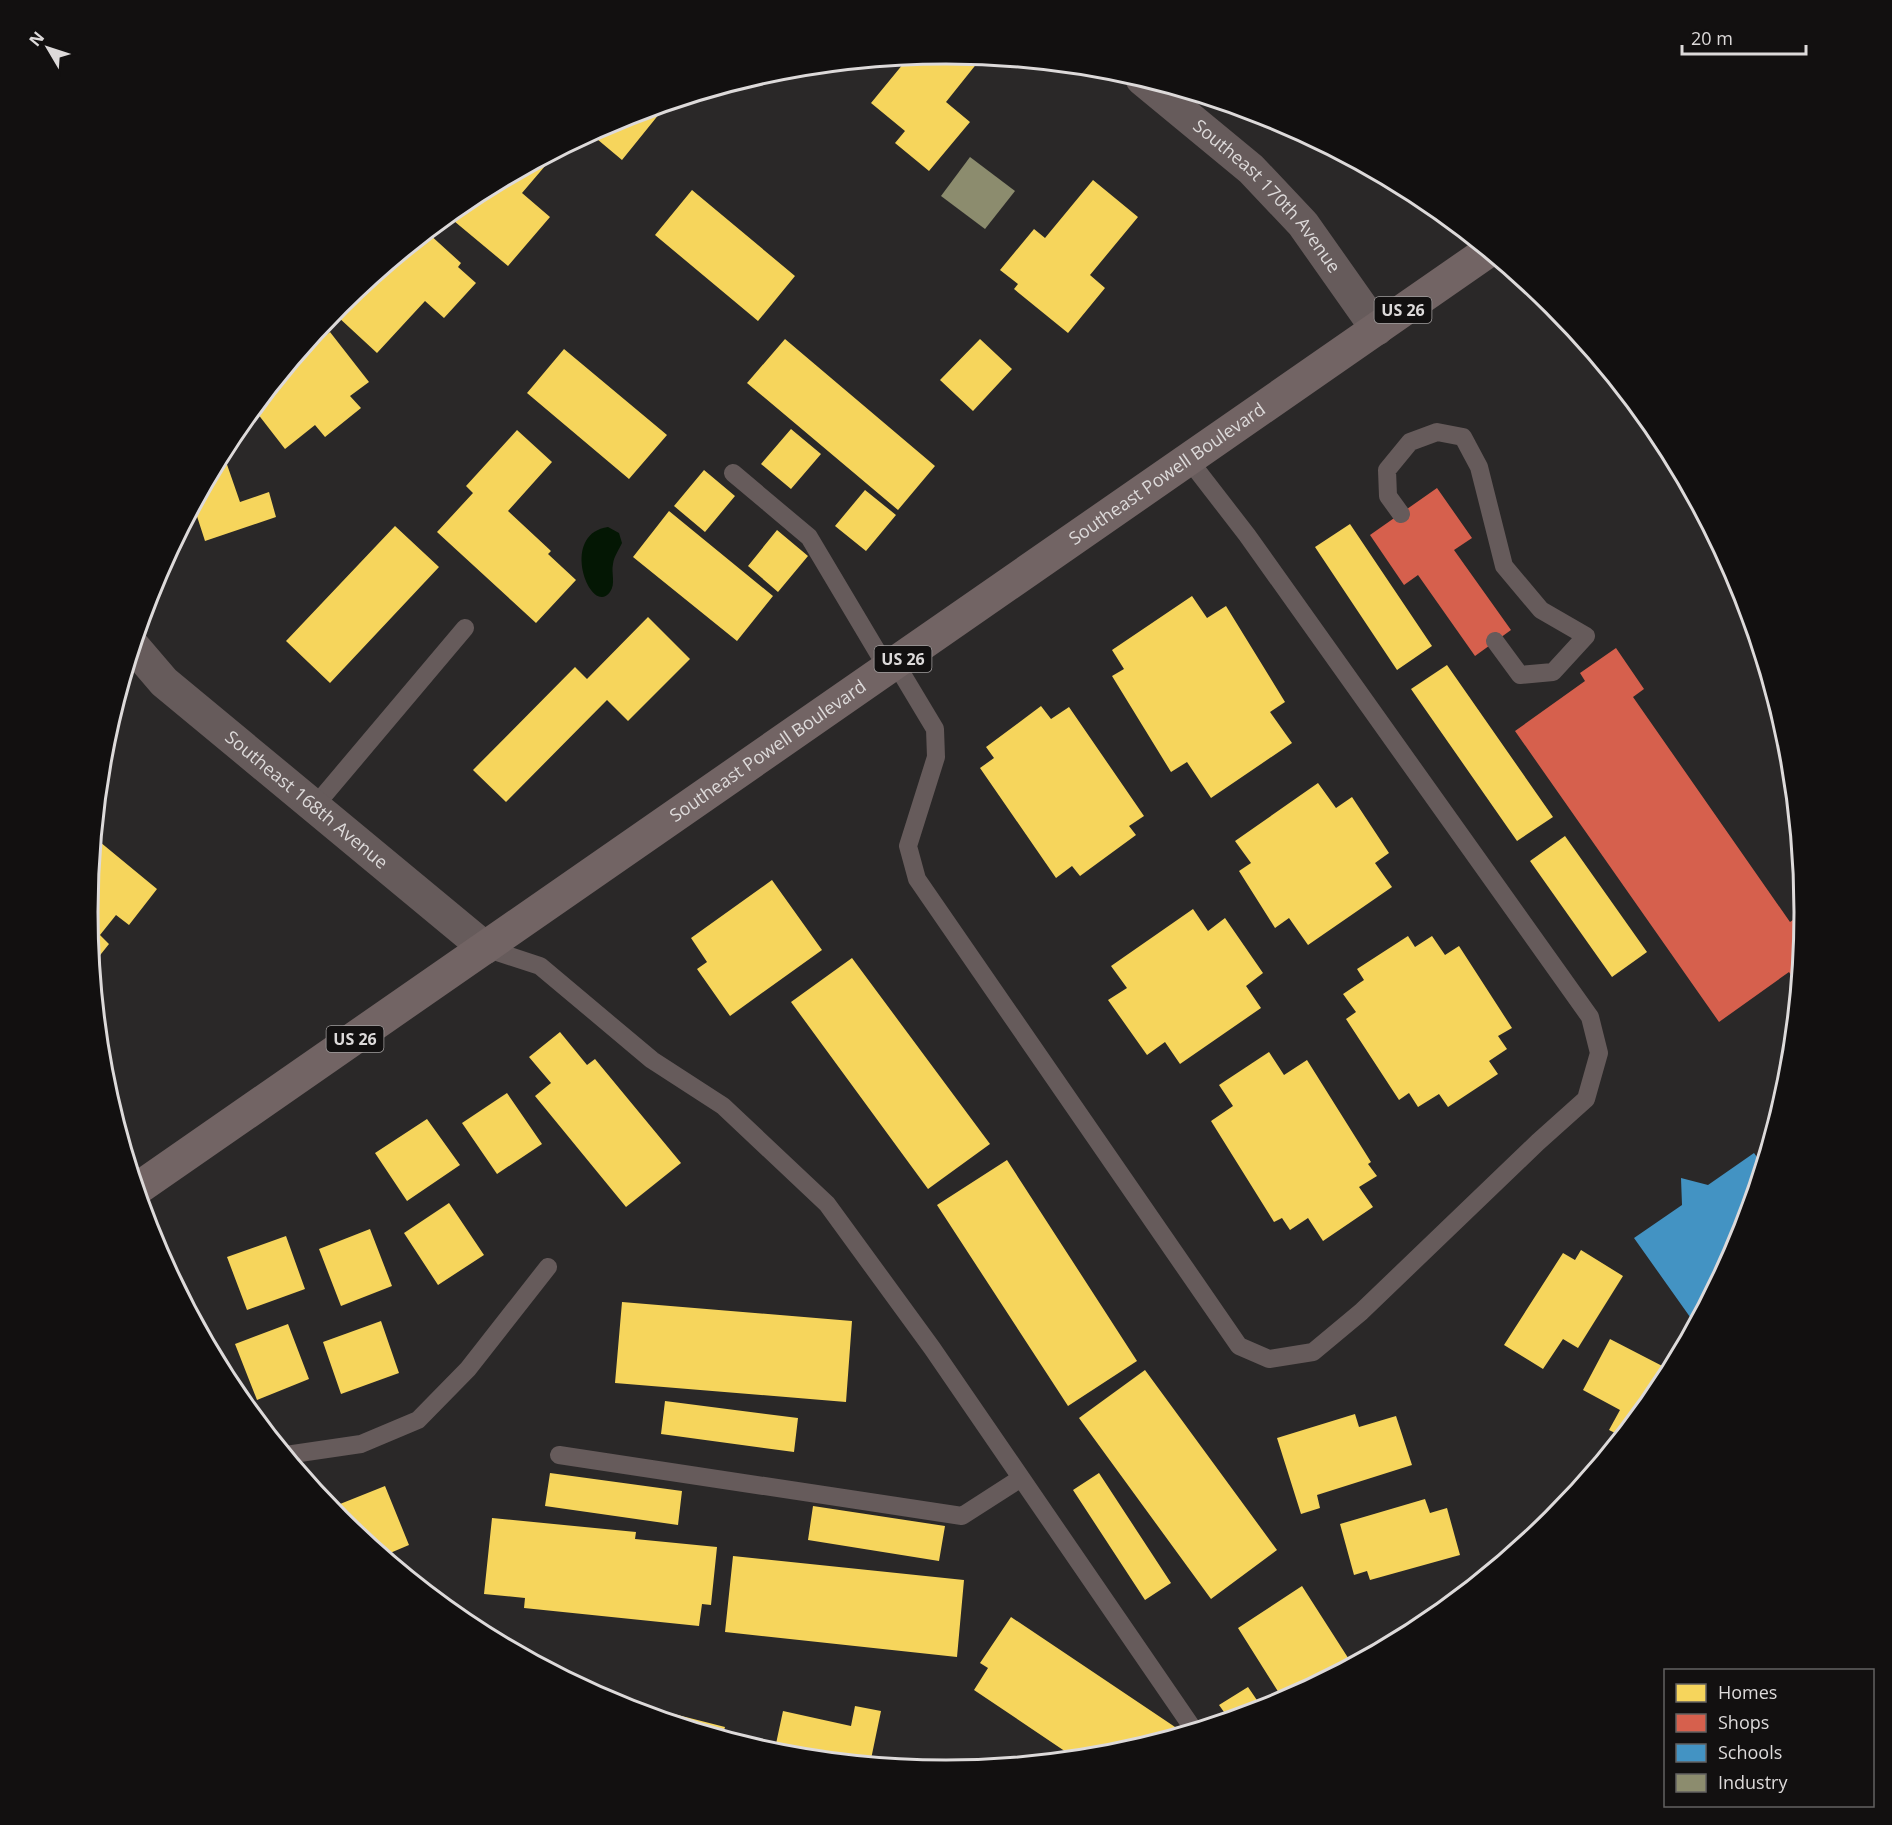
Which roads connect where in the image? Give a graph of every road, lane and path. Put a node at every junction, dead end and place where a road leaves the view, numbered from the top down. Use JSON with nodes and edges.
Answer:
{"nodes":[{"id":1,"x":1157,"y":91,"type":"edge"},
{"id":2,"x":1482,"y":256,"type":"edge"},
{"id":3,"x":1377,"y":329,"type":"junction"},
{"id":4,"x":1189,"y":460,"type":"junction"},
{"id":5,"x":733,"y":473,"type":"dead end"},
{"id":6,"x":1401,"y":514,"type":"dead end"},
{"id":7,"x":465,"y":628,"type":"dead end"},
{"id":8,"x":1495,"y":641,"type":"dead end"},
{"id":9,"x":139,"y":653,"type":"edge"},
{"id":10,"x":892,"y":666,"type":"junction"},
{"id":11,"x":314,"y":807,"type":"junction"},
{"id":12,"x":485,"y":948,"type":"junction"},
{"id":13,"x":143,"y":1185,"type":"edge"},
{"id":14,"x":548,"y":1266,"type":"dead end"},
{"id":15,"x":293,"y":1454,"type":"edge"},
{"id":16,"x":559,"y":1455,"type":"dead end"},
{"id":17,"x":1021,"y":1478,"type":"junction"},
{"id":18,"x":1190,"y":1724,"type":"edge"}],
"edges":[{"from":1,"to":3,"type":"street","name":"Southeast 170th Avenue"},
{"from":2,"to":3,"type":"main road","name":"Southeast Powell Boulevard","number":"US 26"},
{"from":3,"to":4,"type":"main road","name":"Southeast Powell Boulevard","number":"US 26"},
{"from":4,"to":10,"type":"main road","name":"Southeast Powell Boulevard","number":"US 26"},
{"from":4,"to":10,"type":"lane"},
{"from":5,"to":10,"type":"lane"},
{"from":6,"to":8,"type":"lane"},
{"from":7,"to":11,"type":"lane"},
{"from":9,"to":11,"type":"street","name":"Southeast 168th Avenue"},
{"from":10,"to":12,"type":"main road","name":"Southeast Powell Boulevard","number":"US 26"},
{"from":11,"to":12,"type":"street","name":"Southeast 168th Avenue"},
{"from":12,"to":13,"type":"main road","name":"Southeast Powell Boulevard","number":"US 26"},
{"from":12,"to":17,"type":"lane"},
{"from":14,"to":15,"type":"lane"},
{"from":16,"to":17,"type":"lane"},
{"from":17,"to":18,"type":"lane"}]}
